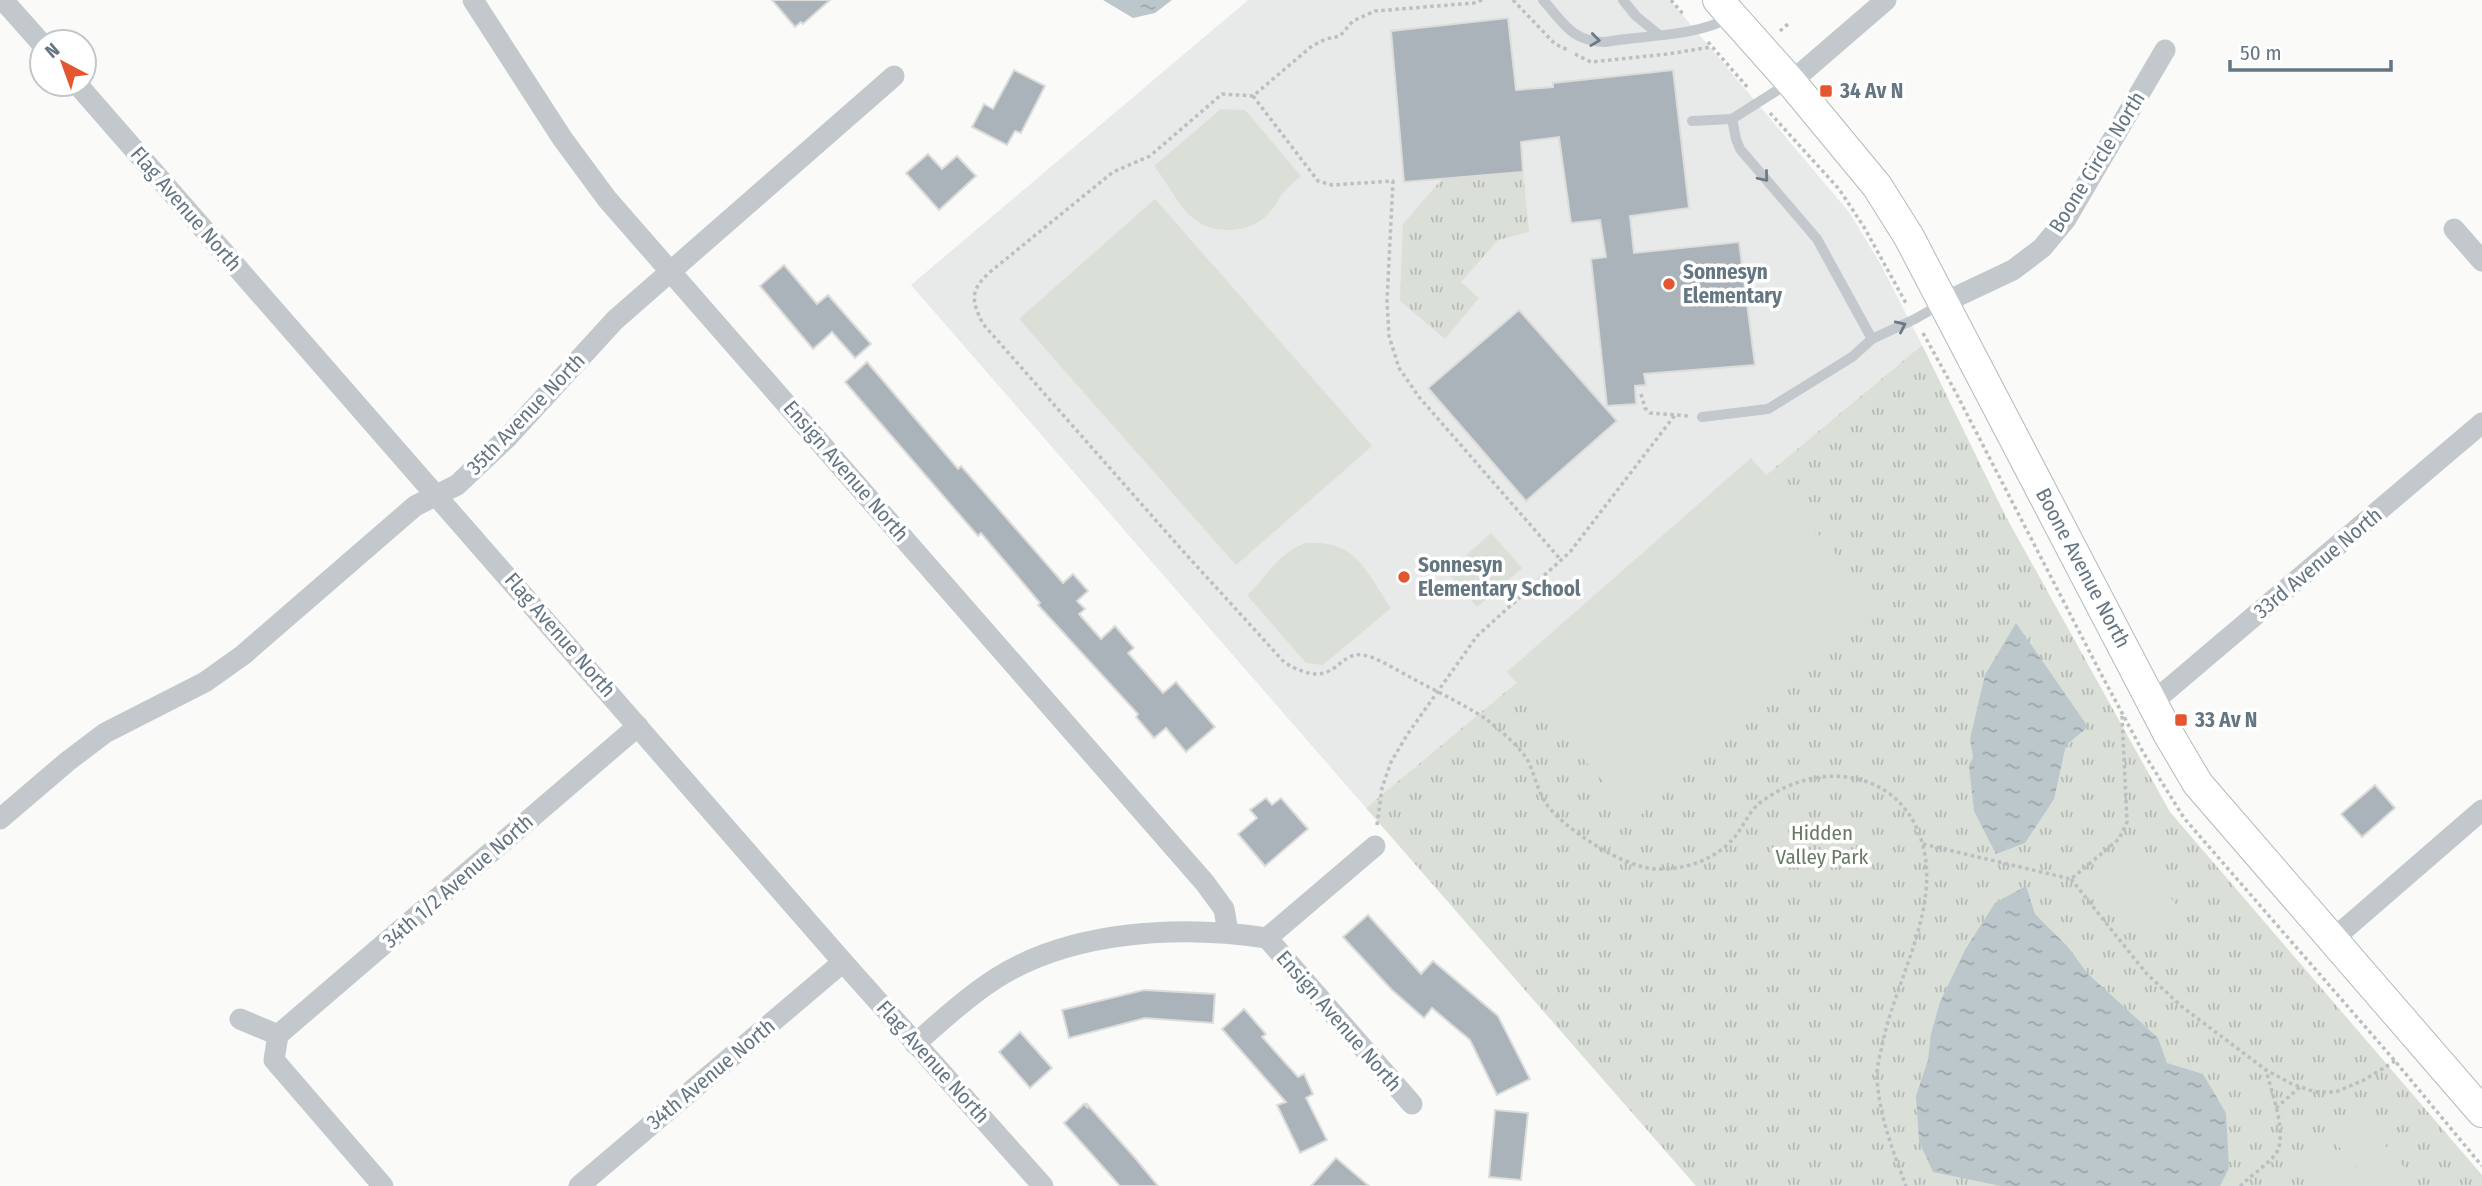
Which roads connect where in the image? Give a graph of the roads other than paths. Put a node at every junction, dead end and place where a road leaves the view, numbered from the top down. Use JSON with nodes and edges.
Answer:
{"nodes":[{"id":1,"x":3,"y":0,"type":"edge"},
{"id":2,"x":473,"y":0,"type":"edge"},
{"id":3,"x":1543,"y":0,"type":"edge"},
{"id":4,"x":1623,"y":0,"type":"edge"},
{"id":5,"x":1886,"y":0,"type":"edge"},
{"id":6,"x":1725,"y":8,"type":"edge"},
{"id":7,"x":28,"y":28,"type":"edge"},
{"id":8,"x":1658,"y":34,"type":"junction"},
{"id":9,"x":2165,"y":50,"type":"dead end"},
{"id":10,"x":894,"y":76,"type":"dead end"},
{"id":11,"x":1791,"y":82,"type":"junction"},
{"id":12,"x":89,"y":98,"type":"edge"},
{"id":13,"x":1732,"y":119,"type":"junction"},
{"id":14,"x":1692,"y":121,"type":"dead end"},
{"id":15,"x":2454,"y":229,"type":"dead end"},
{"id":16,"x":2482,"y":261,"type":"edge"},
{"id":17,"x":672,"y":271,"type":"junction"},
{"id":18,"x":1943,"y":303,"type":"junction"},
{"id":19,"x":1872,"y":339,"type":"junction"},
{"id":20,"x":1702,"y":417,"type":"road end"},
{"id":21,"x":2482,"y":423,"type":"edge"},
{"id":22,"x":437,"y":494,"type":"junction"},
{"id":23,"x":2153,"y":702,"type":"junction"},
{"id":24,"x":638,"y":726,"type":"junction"},
{"id":25,"x":2482,"y":810,"type":"edge"},
{"id":26,"x":0,"y":819,"type":"edge"},
{"id":27,"x":1375,"y":846,"type":"road end"},
{"id":28,"x":1228,"y":932,"type":"junction"},
{"id":29,"x":1267,"y":938,"type":"junction"},
{"id":30,"x":2332,"y":940,"type":"junction"},
{"id":31,"x":843,"y":962,"type":"junction"},
{"id":32,"x":240,"y":1019,"type":"dead end"},
{"id":33,"x":278,"y":1035,"type":"junction"},
{"id":34,"x":915,"y":1044,"type":"junction"},
{"id":35,"x":1412,"y":1104,"type":"dead end"},
{"id":36,"x":2482,"y":1112,"type":"edge"},
{"id":37,"x":1034,"y":1183,"type":"edge"},
{"id":38,"x":383,"y":1186,"type":"edge"},
{"id":39,"x":579,"y":1186,"type":"edge"}],
"edges":[{"from":1,"to":7,"type":"street"},
{"from":2,"to":17,"type":"street","name":"Ensign Avenue North"},
{"from":3,"to":8,"type":"lane","one_way":true},
{"from":4,"to":8,"type":"lane"},
{"from":5,"to":11,"type":"street"},
{"from":6,"to":8,"type":"lane"},
{"from":6,"to":11,"type":"street","name":"Boone Avenue North"},
{"from":9,"to":18,"type":"street","name":"Boone Circle North"},
{"from":10,"to":17,"type":"street","name":"35th Avenue North"},
{"from":11,"to":13,"type":"lane"},
{"from":11,"to":18,"type":"street","name":"Boone Avenue North"},
{"from":12,"to":22,"type":"street","name":"Flag Avenue North"},
{"from":13,"to":14,"type":"lane"},
{"from":13,"to":19,"type":"lane","one_way":true},
{"from":15,"to":16,"type":"street"},
{"from":17,"to":22,"type":"street","name":"35th Avenue North"},
{"from":17,"to":28,"type":"street","name":"Ensign Avenue North"},
{"from":19,"to":18,"type":"lane","one_way":true},
{"from":18,"to":23,"type":"street","name":"Boone Avenue North"},
{"from":19,"to":20,"type":"lane"},
{"from":21,"to":23,"type":"street","name":"33rd Avenue North"},
{"from":22,"to":24,"type":"street","name":"Flag Avenue North"},
{"from":22,"to":26,"type":"street","name":"35th Avenue North"},
{"from":23,"to":30,"type":"street","name":"Boone Avenue North"},
{"from":24,"to":31,"type":"street","name":"Flag Avenue North"},
{"from":24,"to":33,"type":"street","name":"34th 1/2 Avenue North"},
{"from":25,"to":30,"type":"street"},
{"from":27,"to":29,"type":"street"},
{"from":28,"to":29,"type":"street"},
{"from":28,"to":34,"type":"street"},
{"from":29,"to":35,"type":"street","name":"Ensign Avenue North"},
{"from":30,"to":36,"type":"street","name":"Boone Avenue North"},
{"from":31,"to":34,"type":"street","name":"Flag Avenue North"},
{"from":31,"to":39,"type":"street","name":"34th Avenue North"},
{"from":32,"to":33,"type":"street"},
{"from":33,"to":38,"type":"street"},
{"from":34,"to":37,"type":"street","name":"Flag Avenue North"}]}
